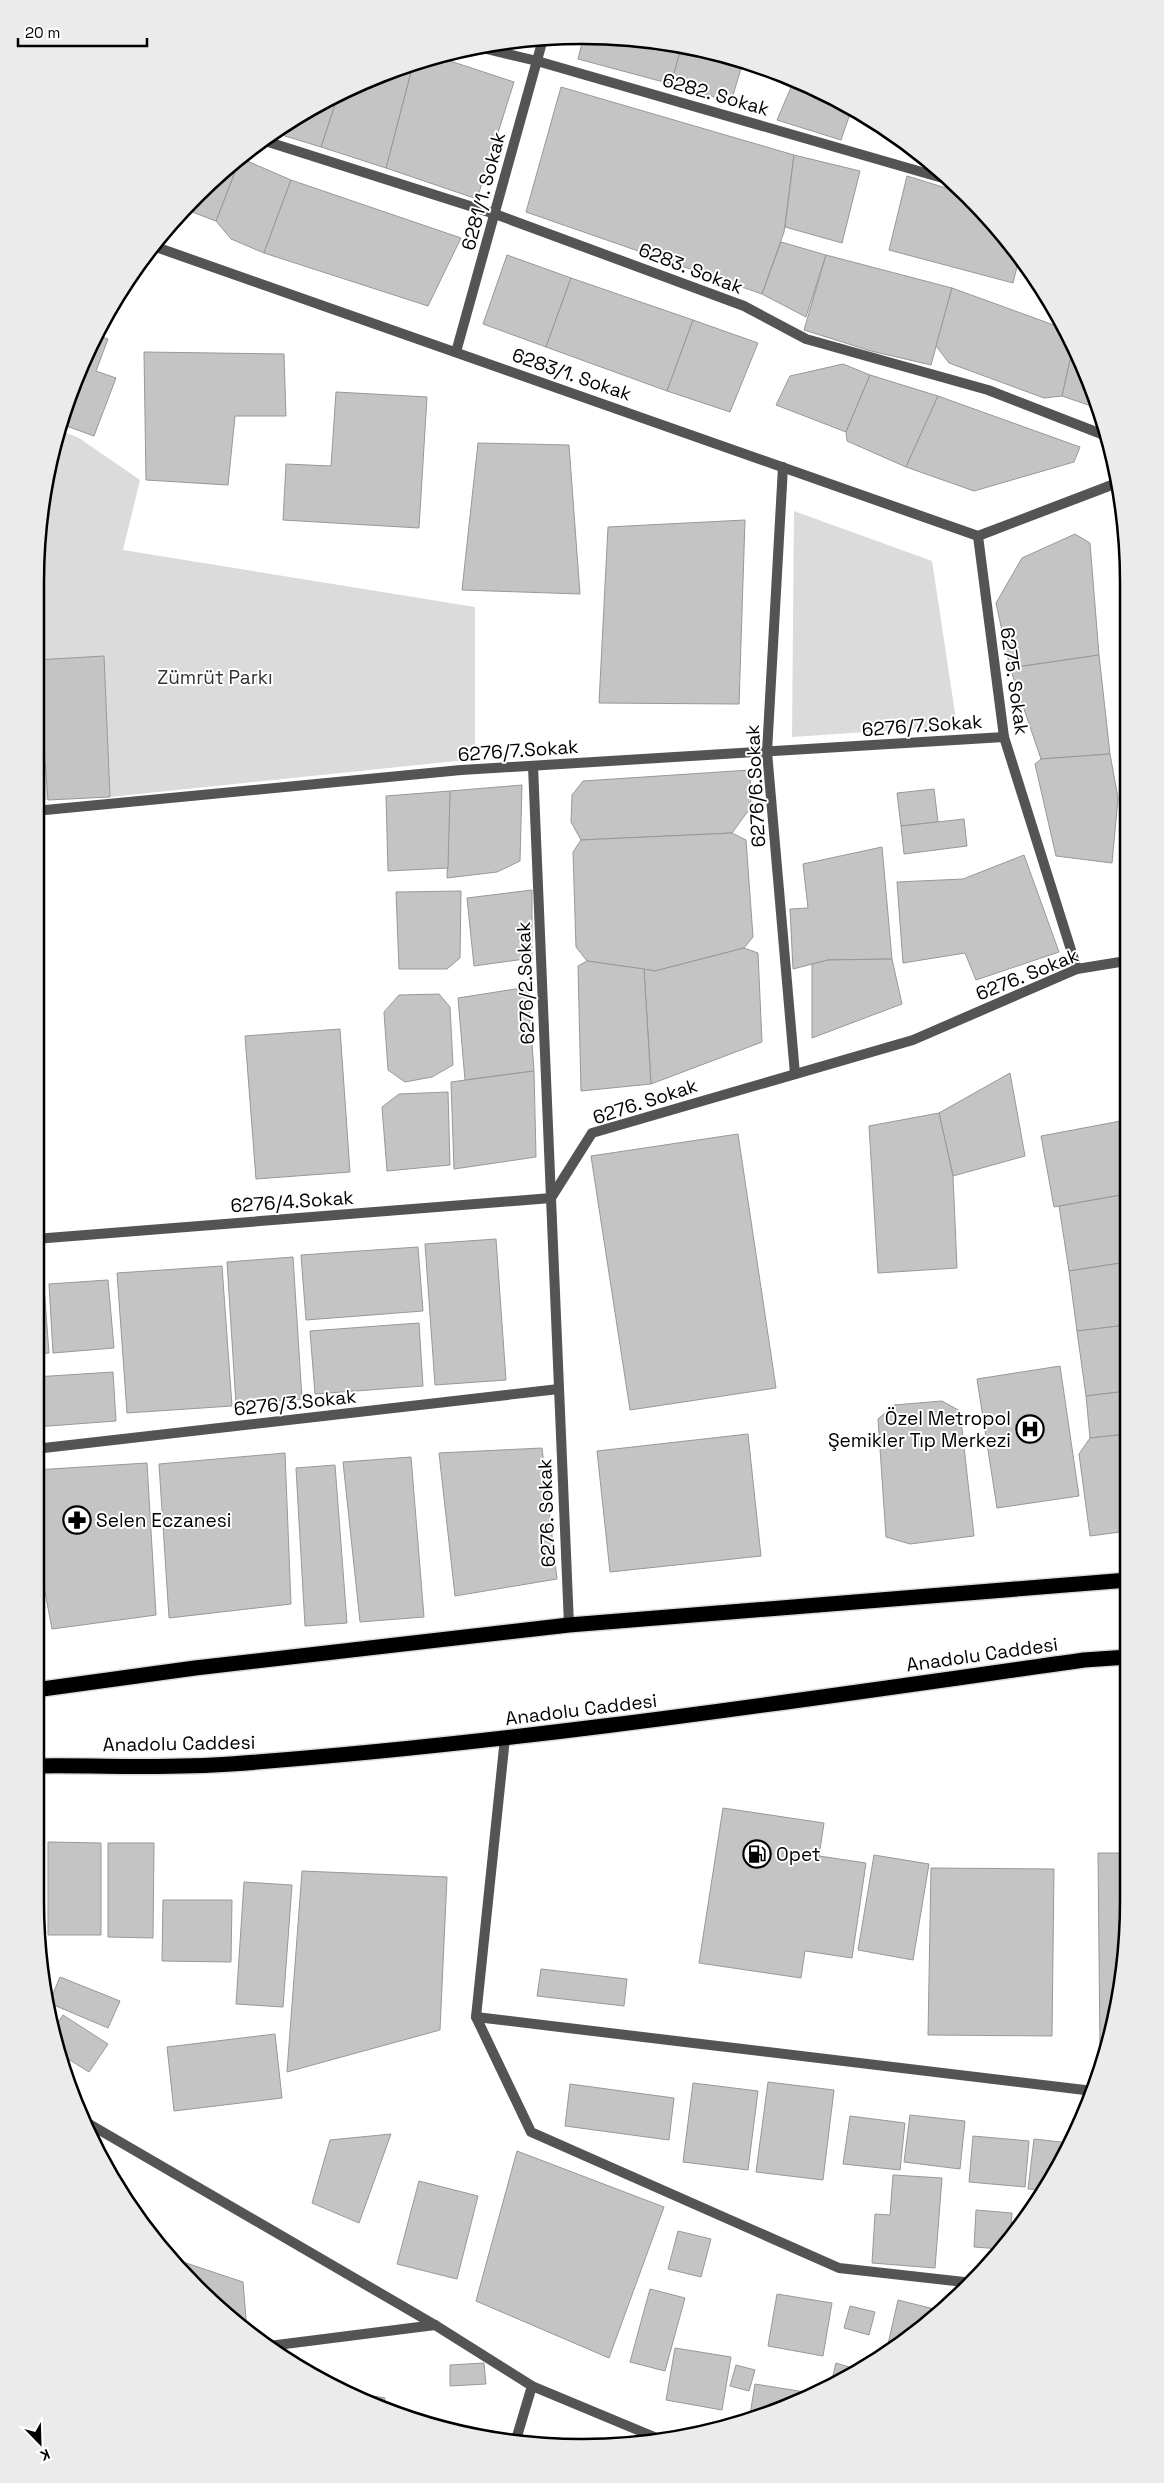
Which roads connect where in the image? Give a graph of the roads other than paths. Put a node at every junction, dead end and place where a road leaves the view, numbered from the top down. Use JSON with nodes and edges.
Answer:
{"nodes":[{"id":1,"x":541,"y":45,"type":"edge"},
{"id":2,"x":495,"y":51,"type":"edge"},
{"id":3,"x":537,"y":61,"type":"junction"},
{"id":4,"x":271,"y":143,"type":"edge"},
{"id":5,"x":936,"y":176,"type":"edge"},
{"id":6,"x":495,"y":214,"type":"junction"},
{"id":7,"x":160,"y":248,"type":"edge"},
{"id":8,"x":456,"y":352,"type":"junction"},
{"id":9,"x":1099,"y":433,"type":"edge"},
{"id":10,"x":783,"y":467,"type":"junction"},
{"id":11,"x":1111,"y":485,"type":"edge"},
{"id":12,"x":978,"y":536,"type":"junction"},
{"id":13,"x":1004,"y":737,"type":"junction"},
{"id":14,"x":767,"y":752,"type":"junction"},
{"id":15,"x":533,"y":766,"type":"junction"},
{"id":16,"x":44,"y":810,"type":"edge"},
{"id":17,"x":1120,"y":962,"type":"edge"},
{"id":18,"x":1077,"y":969,"type":"junction"},
{"id":19,"x":795,"y":1074,"type":"junction"},
{"id":20,"x":551,"y":1198,"type":"junction"},
{"id":21,"x":44,"y":1238,"type":"edge"},
{"id":22,"x":559,"y":1389,"type":"junction"},
{"id":23,"x":44,"y":1448,"type":"edge"},
{"id":24,"x":1120,"y":1581,"type":"edge"},
{"id":25,"x":569,"y":1625,"type":"junction"},
{"id":26,"x":1120,"y":1657,"type":"edge"},
{"id":27,"x":44,"y":1689,"type":"edge"},
{"id":28,"x":505,"y":1738,"type":"junction"},
{"id":29,"x":44,"y":1766,"type":"edge"},
{"id":30,"x":476,"y":2016,"type":"junction"},
{"id":31,"x":1086,"y":2090,"type":"edge"},
{"id":32,"x":94,"y":2127,"type":"edge"},
{"id":33,"x":963,"y":2282,"type":"edge"},
{"id":34,"x":435,"y":2325,"type":"junction"},
{"id":35,"x":277,"y":2345,"type":"edge"},
{"id":36,"x":532,"y":2386,"type":"junction"},
{"id":37,"x":517,"y":2435,"type":"edge"},
{"id":38,"x":650,"y":2435,"type":"edge"}],
"edges":[{"from":1,"to":3,"type":"street","name":"6281/1. Sokak"},
{"from":2,"to":3,"type":"street","name":"6282. Sokak"},
{"from":3,"to":5,"type":"street","name":"6282. Sokak"},
{"from":3,"to":6,"type":"street","name":"6281/1. Sokak"},
{"from":4,"to":6,"type":"street","name":"6283. Sokak"},
{"from":6,"to":8,"type":"street","name":"6281/1. Sokak"},
{"from":6,"to":9,"type":"street","name":"6283. Sokak"},
{"from":7,"to":8,"type":"street","name":"6283/1. Sokak"},
{"from":8,"to":10,"type":"street","name":"6283/1. Sokak"},
{"from":10,"to":12,"type":"street","name":"6283/1. Sokak"},
{"from":10,"to":14,"type":"street","name":"6276/6.Sokak"},
{"from":11,"to":12,"type":"street"},
{"from":12,"to":13,"type":"street","name":"6275. Sokak"},
{"from":13,"to":14,"type":"street","name":"6276/7.Sokak"},
{"from":13,"to":18,"type":"street","name":"6275. Sokak"},
{"from":14,"to":15,"type":"street","name":"6276/7.Sokak"},
{"from":14,"to":19,"type":"street","name":"6276/6.Sokak"},
{"from":15,"to":16,"type":"street","name":"6276/7.Sokak"},
{"from":15,"to":20,"type":"street","name":"6276/2.Sokak"},
{"from":17,"to":18,"type":"street","name":"6276. Sokak"},
{"from":18,"to":19,"type":"street","name":"6276. Sokak"},
{"from":19,"to":20,"type":"street","name":"6276. Sokak"},
{"from":20,"to":21,"type":"street","name":"6276/4.Sokak"},
{"from":20,"to":22,"type":"street","name":"6276. Sokak"},
{"from":22,"to":23,"type":"street","name":"6276/3.Sokak"},
{"from":22,"to":25,"type":"street","name":"6276. Sokak"},
{"from":24,"to":25,"type":"highway"},
{"from":25,"to":27,"type":"highway"},
{"from":26,"to":28,"type":"highway","name":"Anadolu Caddesi"},
{"from":28,"to":29,"type":"highway","name":"Anadolu Caddesi"},
{"from":28,"to":30,"type":"street"},
{"from":30,"to":31,"type":"street"},
{"from":30,"to":33,"type":"street"},
{"from":32,"to":34,"type":"street"},
{"from":34,"to":35,"type":"street"},
{"from":34,"to":36,"type":"street"},
{"from":36,"to":37,"type":"street"},
{"from":36,"to":38,"type":"street"}]}
